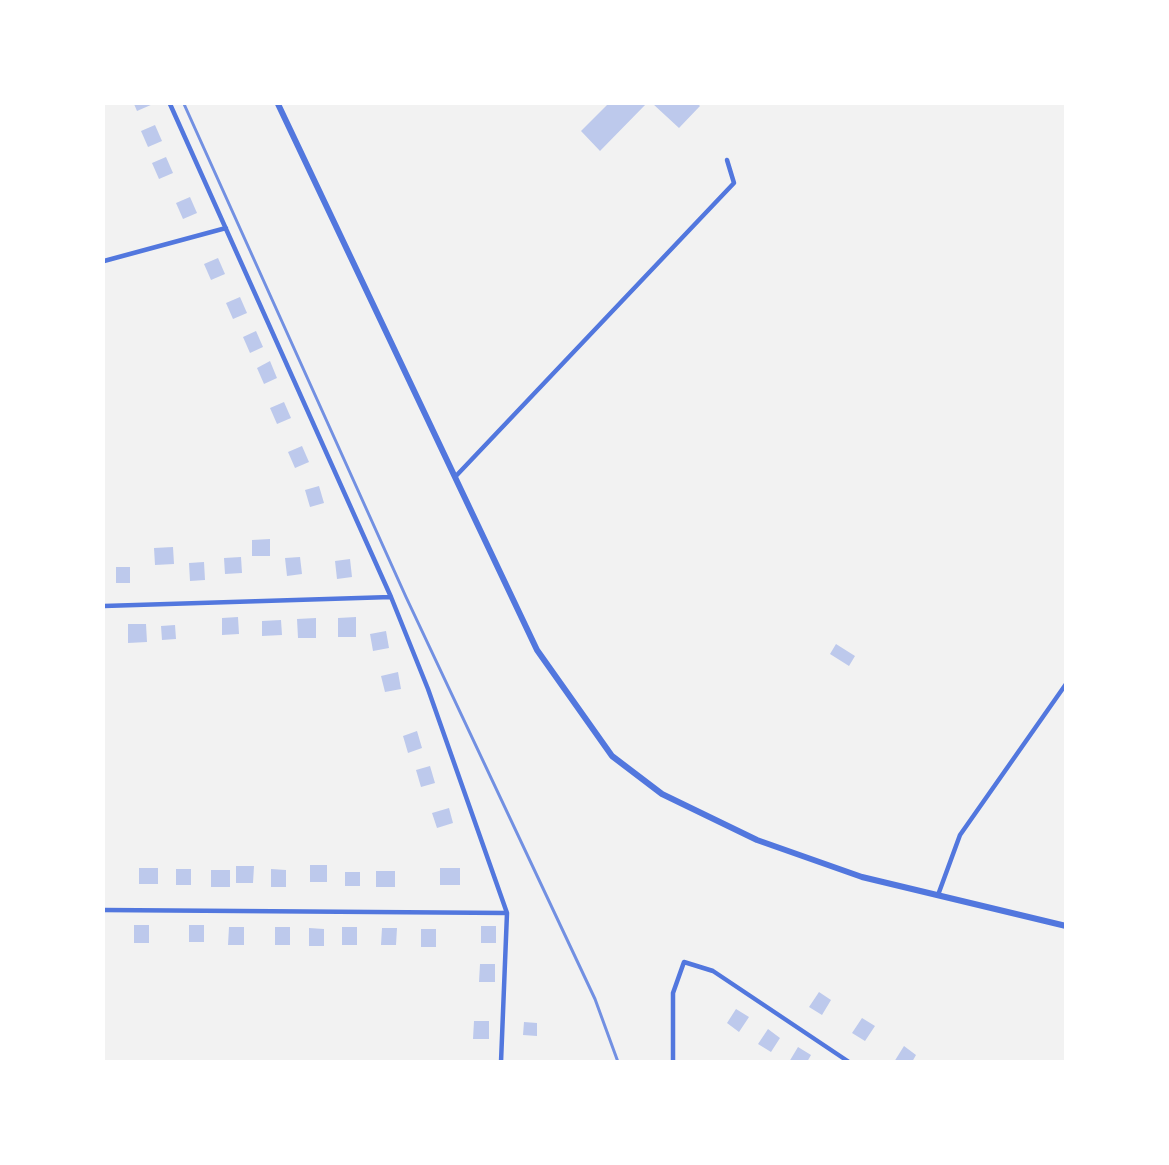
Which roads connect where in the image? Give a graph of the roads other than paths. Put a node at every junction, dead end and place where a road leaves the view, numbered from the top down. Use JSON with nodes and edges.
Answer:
{"nodes":[{"id":1,"x":170,"y":104,"type":"edge"},
{"id":2,"x":278,"y":104,"type":"edge"},
{"id":3,"x":728,"y":160,"type":"dead end"},
{"id":4,"x":226,"y":228,"type":"junction"},
{"id":5,"x":104,"y":261,"type":"edge"},
{"id":6,"x":455,"y":477,"type":"junction"},
{"id":7,"x":391,"y":597,"type":"junction"},
{"id":8,"x":104,"y":606,"type":"edge"},
{"id":9,"x":1065,"y":684,"type":"edge"},
{"id":10,"x":938,"y":895,"type":"junction"},
{"id":11,"x":104,"y":910,"type":"edge"},
{"id":12,"x":507,"y":913,"type":"junction"},
{"id":13,"x":1065,"y":926,"type":"edge"},
{"id":14,"x":501,"y":1062,"type":"edge"},
{"id":15,"x":673,"y":1062,"type":"edge"},
{"id":16,"x":849,"y":1062,"type":"edge"}],
"edges":[{"from":1,"to":4,"type":"street"},
{"from":2,"to":6,"type":"street"},
{"from":3,"to":6,"type":"street"},
{"from":4,"to":5,"type":"street"},
{"from":4,"to":7,"type":"street"},
{"from":6,"to":10,"type":"street"},
{"from":7,"to":8,"type":"street"},
{"from":7,"to":12,"type":"street"},
{"from":9,"to":10,"type":"street"},
{"from":10,"to":13,"type":"street"},
{"from":11,"to":12,"type":"street"},
{"from":12,"to":14,"type":"street"},
{"from":15,"to":16,"type":"street"}]}
